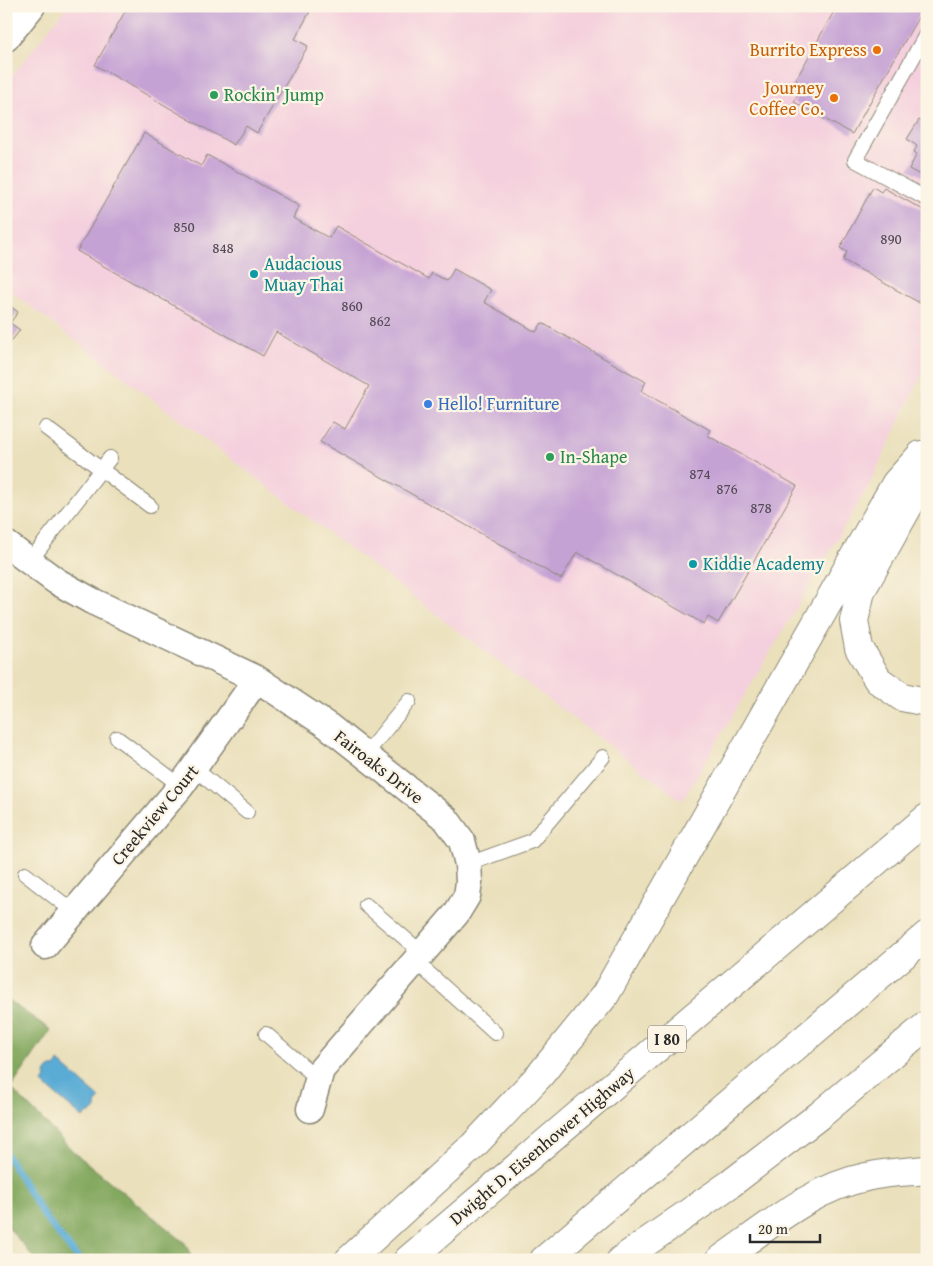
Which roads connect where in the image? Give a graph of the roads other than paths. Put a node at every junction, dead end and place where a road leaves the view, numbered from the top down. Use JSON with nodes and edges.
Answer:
{"nodes":[{"id":1,"x":32,"y":6,"type":"edge"},
{"id":2,"x":927,"y":33,"type":"edge"},
{"id":3,"x":6,"y":38,"type":"edge"},
{"id":4,"x":927,"y":199,"type":"edge"},
{"id":5,"x":46,"y":428,"type":"dead end"},
{"id":6,"x":110,"y":458,"type":"dead end"},
{"id":7,"x":100,"y":470,"type":"junction"},
{"id":8,"x":150,"y":506,"type":"dead end"},
{"id":9,"x":6,"y":544,"type":"edge"},
{"id":10,"x":30,"y":562,"type":"junction"},
{"id":11,"x":257,"y":679,"type":"junction"},
{"id":12,"x":409,"y":702,"type":"dead end"},
{"id":13,"x":927,"y":702,"type":"edge"},
{"id":14,"x":116,"y":738,"type":"dead end"},
{"id":15,"x":365,"y":756,"type":"junction"},
{"id":16,"x":603,"y":757,"type":"dead end"},
{"id":17,"x":188,"y":777,"type":"junction"},
{"id":18,"x":247,"y":812,"type":"dead end"},
{"id":19,"x":927,"y":818,"type":"edge"},
{"id":20,"x":468,"y":864,"type":"junction"},
{"id":21,"x":25,"y":874,"type":"dead end"},
{"id":22,"x":366,"y":905,"type":"dead end"},
{"id":23,"x":74,"y":912,"type":"junction"},
{"id":24,"x":927,"y":935,"type":"edge"},
{"id":25,"x":45,"y":946,"type":"dead end"},
{"id":26,"x":419,"y":957,"type":"junction"},
{"id":27,"x":927,"y":1025,"type":"edge"},
{"id":28,"x":495,"y":1033,"type":"dead end"},
{"id":29,"x":266,"y":1034,"type":"dead end"},
{"id":30,"x":318,"y":1079,"type":"junction"},
{"id":31,"x":310,"y":1109,"type":"dead end"},
{"id":32,"x":927,"y":1170,"type":"edge"},
{"id":33,"x":349,"y":1260,"type":"edge"},
{"id":34,"x":408,"y":1260,"type":"edge"},
{"id":35,"x":544,"y":1260,"type":"edge"},
{"id":36,"x":621,"y":1260,"type":"edge"},
{"id":37,"x":720,"y":1260,"type":"edge"}],
"edges":[{"from":1,"to":3,"type":"street"},
{"from":2,"to":4,"type":"lane"},
{"from":5,"to":7,"type":"lane"},
{"from":6,"to":7,"type":"lane"},
{"from":7,"to":8,"type":"lane"},
{"from":7,"to":10,"type":"lane"},
{"from":9,"to":10,"type":"street","name":"Fairoaks Drive"},
{"from":10,"to":11,"type":"street","name":"Fairoaks Drive"},
{"from":11,"to":15,"type":"street","name":"Fairoaks Drive"},
{"from":11,"to":17,"type":"street","name":"Creekview Court"},
{"from":12,"to":15,"type":"lane"},
{"from":13,"to":33,"type":"main road"},
{"from":14,"to":17,"type":"lane"},
{"from":15,"to":20,"type":"street","name":"Fairoaks Drive"},
{"from":16,"to":20,"type":"lane"},
{"from":17,"to":18,"type":"lane"},
{"from":17,"to":23,"type":"street","name":"Creekview Court"},
{"from":19,"to":34,"type":"main road","name":"Dwight D. Eisenhower Highway","number":"I 80"},
{"from":20,"to":26,"type":"street","name":"Fairoaks Drive"},
{"from":21,"to":23,"type":"lane"},
{"from":22,"to":26,"type":"lane"},
{"from":23,"to":25,"type":"street","name":"Creekview Court"},
{"from":24,"to":35,"type":"main road"},
{"from":26,"to":28,"type":"lane"},
{"from":26,"to":30,"type":"street","name":"Fairoaks Drive"},
{"from":27,"to":36,"type":"main road"},
{"from":29,"to":30,"type":"lane"},
{"from":30,"to":31,"type":"street","name":"Fairoaks Drive"},
{"from":32,"to":37,"type":"main road"}]}
